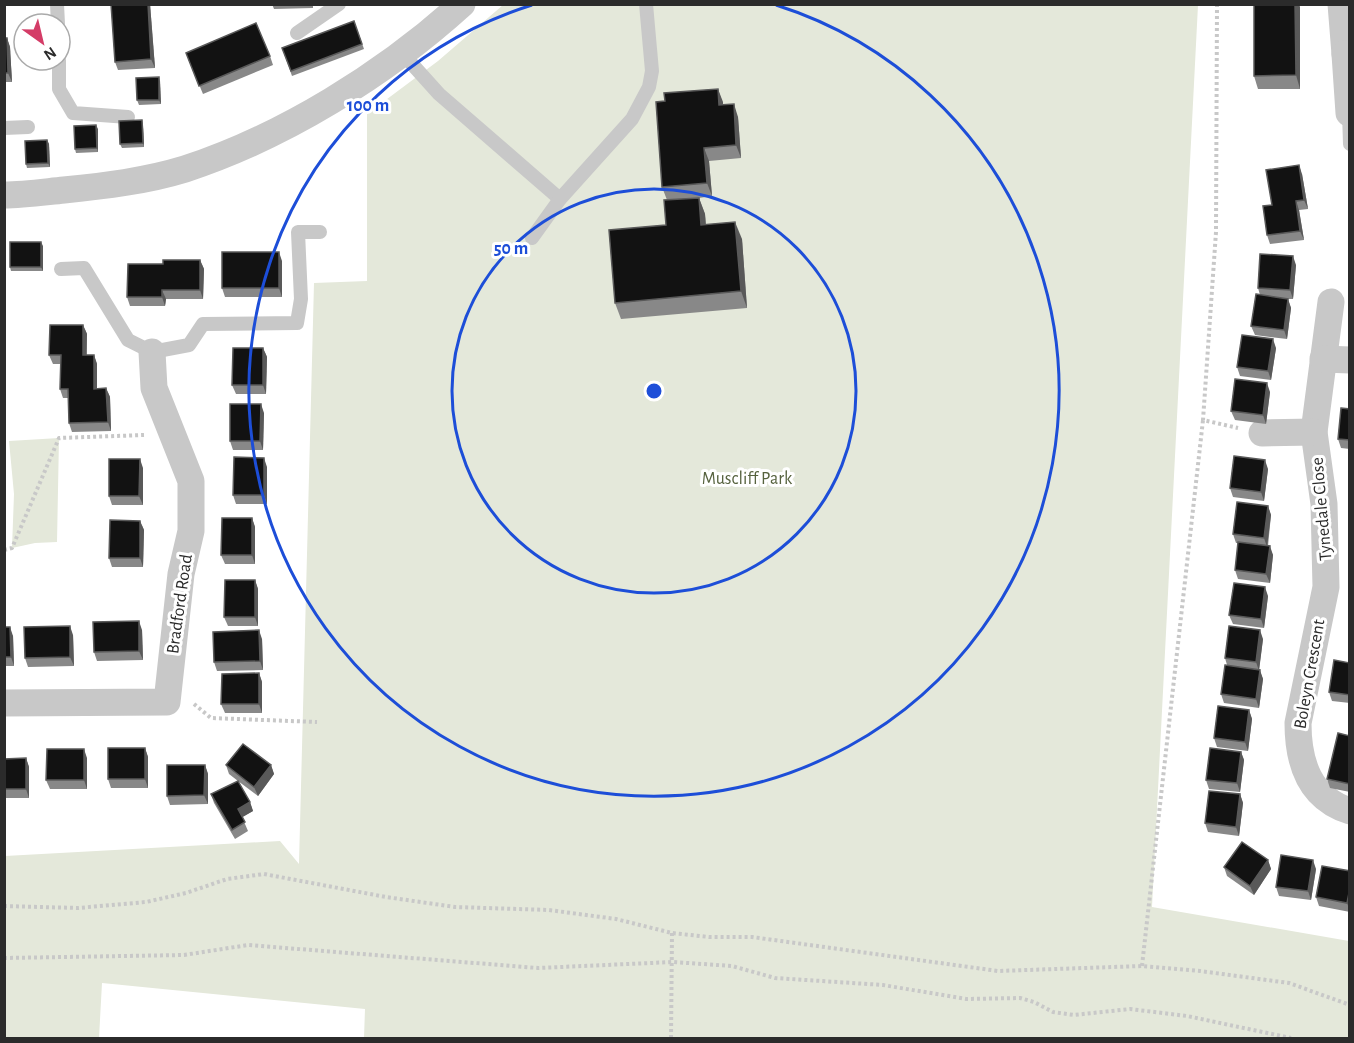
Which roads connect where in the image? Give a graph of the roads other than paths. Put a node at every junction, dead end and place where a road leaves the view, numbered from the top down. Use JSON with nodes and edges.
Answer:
{"nodes":[{"id":1,"x":339,"y":4,"type":"edge"},
{"id":2,"x":462,"y":4,"type":"edge"},
{"id":3,"x":646,"y":4,"type":"edge"},
{"id":4,"x":1341,"y":4,"type":"edge"},
{"id":5,"x":297,"y":33,"type":"dead end"},
{"id":6,"x":1347,"y":53,"type":"edge"},
{"id":7,"x":403,"y":54,"type":"junction"},
{"id":8,"x":58,"y":72,"type":"edge"},
{"id":9,"x":1349,"y":113,"type":"edge"},
{"id":10,"x":128,"y":117,"type":"dead end"},
{"id":11,"x":28,"y":127,"type":"dead end"},
{"id":12,"x":4,"y":128,"type":"edge"},
{"id":13,"x":1350,"y":144,"type":"edge"},
{"id":14,"x":4,"y":195,"type":"edge"},
{"id":15,"x":560,"y":199,"type":"junction"},
{"id":16,"x":320,"y":232,"type":"dead end"},
{"id":17,"x":532,"y":238,"type":"dead end"},
{"id":18,"x":61,"y":268,"type":"dead end"},
{"id":19,"x":1331,"y":302,"type":"dead end"},
{"id":20,"x":152,"y":352,"type":"junction"},
{"id":21,"x":1336,"y":359,"type":"edge"},
{"id":22,"x":1314,"y":432,"type":"junction"},
{"id":23,"x":1262,"y":433,"type":"road end"},
{"id":24,"x":1338,"y":589,"type":"edge"},
{"id":25,"x":4,"y":703,"type":"edge"},
{"id":26,"x":1350,"y":811,"type":"edge"}],
"edges":[{"from":1,"to":5,"type":"lane"},
{"from":2,"to":7,"type":"street"},
{"from":3,"to":15,"type":"lane"},
{"from":4,"to":6,"type":"street"},
{"from":6,"to":9,"type":"street"},
{"from":7,"to":14,"type":"street"},
{"from":7,"to":15,"type":"lane"},
{"from":8,"to":10,"type":"lane"},
{"from":9,"to":13,"type":"lane"},
{"from":11,"to":12,"type":"lane"},
{"from":15,"to":17,"type":"lane"},
{"from":16,"to":20,"type":"lane"},
{"from":18,"to":20,"type":"lane"},
{"from":19,"to":21,"type":"street","name":"Tynedale Close"},
{"from":20,"to":25,"type":"street","name":"Bradford Road"},
{"from":21,"to":22,"type":"street","name":"Tynedale Close"},
{"from":22,"to":23,"type":"street","name":"Tynedale Close"},
{"from":22,"to":24,"type":"street","name":"Tynedale Close"},
{"from":24,"to":26,"type":"street","name":"Boleyn Crescent"}]}
